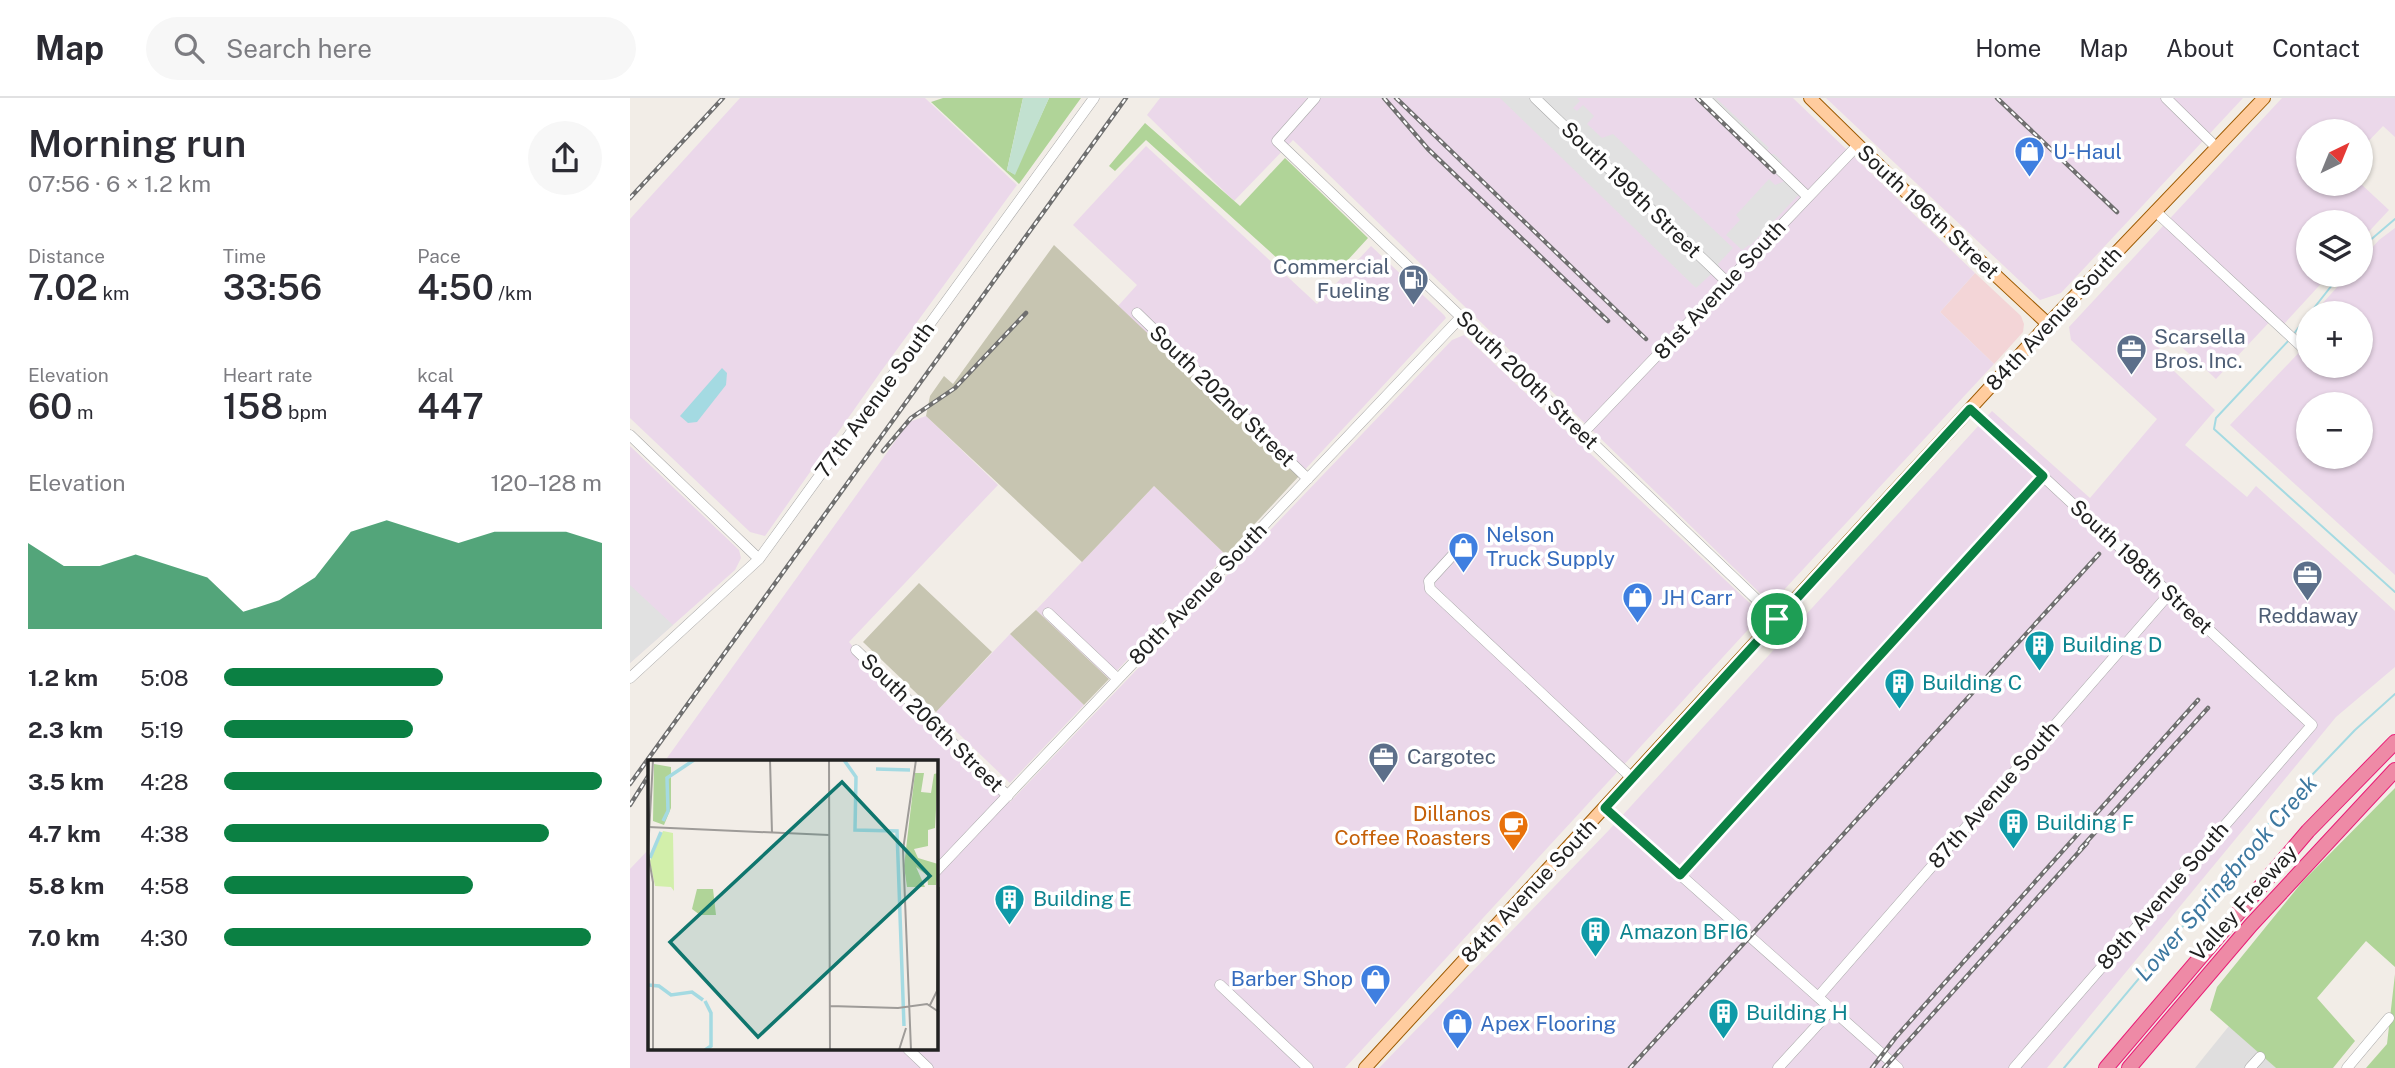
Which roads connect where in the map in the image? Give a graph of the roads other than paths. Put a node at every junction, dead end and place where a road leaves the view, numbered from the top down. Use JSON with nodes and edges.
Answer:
{"nodes":[{"id":1,"x":1094,"y":98,"type":"edge"},
{"id":2,"x":1315,"y":98,"type":"edge"},
{"id":3,"x":1535,"y":98,"type":"edge"},
{"id":4,"x":1705,"y":98,"type":"edge"},
{"id":5,"x":1810,"y":98,"type":"edge"},
{"id":6,"x":2166,"y":98,"type":"edge"},
{"id":7,"x":2264,"y":98,"type":"edge"},
{"id":8,"x":1857,"y":146,"type":"junction"},
{"id":9,"x":2216,"y":147,"type":"junction"},
{"id":10,"x":1808,"y":197,"type":"junction"},
{"id":11,"x":2155,"y":211,"type":"junction"},
{"id":12,"x":1727,"y":282,"type":"junction"},
{"id":13,"x":1137,"y":313,"type":"dead end"},
{"id":14,"x":1461,"y":317,"type":"junction"},
{"id":15,"x":2048,"y":324,"type":"junction"},
{"id":16,"x":2296,"y":342,"type":"edge"},
{"id":17,"x":1970,"y":409,"type":"junction"},
{"id":18,"x":1583,"y":433,"type":"junction"},
{"id":19,"x":630,"y":435,"type":"edge"},
{"id":20,"x":2043,"y":476,"type":"junction"},
{"id":21,"x":1308,"y":479,"type":"junction"},
{"id":22,"x":1461,"y":546,"type":"dead end"},
{"id":23,"x":759,"y":559,"type":"junction"},
{"id":24,"x":2170,"y":593,"type":"junction"},
{"id":25,"x":1048,"y":613,"type":"dead end"},
{"id":26,"x":1777,"y":619,"type":"junction"},
{"id":27,"x":856,"y":650,"type":"dead end"},
{"id":28,"x":630,"y":678,"type":"edge"},
{"id":29,"x":1118,"y":679,"type":"junction"},
{"id":30,"x":2312,"y":725,"type":"joint"},
{"id":31,"x":2395,"y":742,"type":"edge"},
{"id":32,"x":2395,"y":762,"type":"edge"},
{"id":33,"x":2395,"y":770,"type":"edge"},
{"id":34,"x":1632,"y":778,"type":"junction"},
{"id":35,"x":1009,"y":796,"type":"junction"},
{"id":36,"x":1605,"y":808,"type":"junction"},
{"id":37,"x":938,"y":870,"type":"edge"},
{"id":38,"x":1680,"y":875,"type":"junction"},
{"id":39,"x":2251,"y":925,"type":"junction"},
{"id":40,"x":1220,"y":985,"type":"dead end"},
{"id":41,"x":1818,"y":997,"type":"junction"},
{"id":42,"x":1832,"y":1009,"type":"junction"},
{"id":43,"x":2389,"y":1017,"type":"dead end"},
{"id":44,"x":910,"y":1051,"type":"edge"},
{"id":45,"x":2260,"y":1057,"type":"dead end"},
{"id":46,"x":928,"y":1068,"type":"edge"},
{"id":47,"x":1308,"y":1068,"type":"edge"},
{"id":48,"x":1365,"y":1068,"type":"edge"},
{"id":49,"x":1778,"y":1068,"type":"edge"},
{"id":50,"x":1898,"y":1068,"type":"edge"},
{"id":51,"x":2014,"y":1068,"type":"edge"},
{"id":52,"x":2106,"y":1068,"type":"edge"},
{"id":53,"x":2129,"y":1068,"type":"edge"},
{"id":54,"x":2250,"y":1068,"type":"edge"},
{"id":55,"x":2347,"y":1068,"type":"edge"}],
"edges":[{"from":1,"to":23,"type":"street","name":"77th Avenue South"},
{"from":2,"to":14,"type":"street","name":"South 200th Street"},
{"from":3,"to":12,"type":"street","name":"South 199th Street"},
{"from":4,"to":10,"type":"street"},
{"from":5,"to":8,"type":"main road","name":"South 196th Street"},
{"from":6,"to":9,"type":"street"},
{"from":7,"to":9,"type":"main road","name":"84th Avenue South"},
{"from":8,"to":10,"type":"street","name":"81st Avenue South"},
{"from":8,"to":15,"type":"main road","name":"South 196th Street"},
{"from":9,"to":11,"type":"main road","name":"84th Avenue South"},
{"from":10,"to":12,"type":"street","name":"81st Avenue South"},
{"from":11,"to":15,"type":"main road","name":"84th Avenue South"},
{"from":11,"to":16,"type":"street"},
{"from":12,"to":18,"type":"street","name":"81st Avenue South"},
{"from":13,"to":21,"type":"street","name":"South 202nd Street"},
{"from":14,"to":18,"type":"street","name":"South 200th Street"},
{"from":14,"to":21,"type":"street","name":"80th Avenue South"},
{"from":15,"to":17,"type":"main road","name":"84th Avenue South"},
{"from":17,"to":20,"type":"street","name":"South 198th Street"},
{"from":17,"to":26,"type":"main road","name":"84th Avenue South"},
{"from":18,"to":26,"type":"street","name":"South 200th Street"},
{"from":19,"to":23,"type":"street"},
{"from":20,"to":24,"type":"street","name":"South 198th Street"},
{"from":20,"to":38,"type":"street"},
{"from":21,"to":29,"type":"street","name":"80th Avenue South"},
{"from":22,"to":34,"type":"street"},
{"from":23,"to":28,"type":"street","name":"77th Avenue South"},
{"from":24,"to":30,"type":"street","name":"South 198th Street"},
{"from":24,"to":41,"type":"street","name":"87th Avenue South"},
{"from":25,"to":29,"type":"street"},
{"from":26,"to":34,"type":"main road","name":"84th Avenue South"},
{"from":27,"to":35,"type":"street","name":"South 206th Street"},
{"from":29,"to":35,"type":"street","name":"80th Avenue South"},
{"from":30,"to":51,"type":"street","name":"89th Avenue South"},
{"from":31,"to":52,"type":"highway","name":"Valley Freeway"},
{"from":32,"to":39,"type":"highway"},
{"from":33,"to":39,"type":"highway","name":"Valley Freeway"},
{"from":34,"to":36,"type":"main road","name":"84th Avenue South"},
{"from":35,"to":37,"type":"street","name":"80th Avenue South"},
{"from":36,"to":38,"type":"street"},
{"from":36,"to":48,"type":"main road","name":"84th Avenue South"},
{"from":38,"to":41,"type":"street"},
{"from":39,"to":53,"type":"highway","name":"Valley Freeway"},
{"from":40,"to":47,"type":"street"},
{"from":41,"to":42,"type":"street"},
{"from":42,"to":49,"type":"street"},
{"from":42,"to":50,"type":"street"},
{"from":43,"to":55,"type":"street"},
{"from":44,"to":46,"type":"street"},
{"from":45,"to":54,"type":"street"}]}
